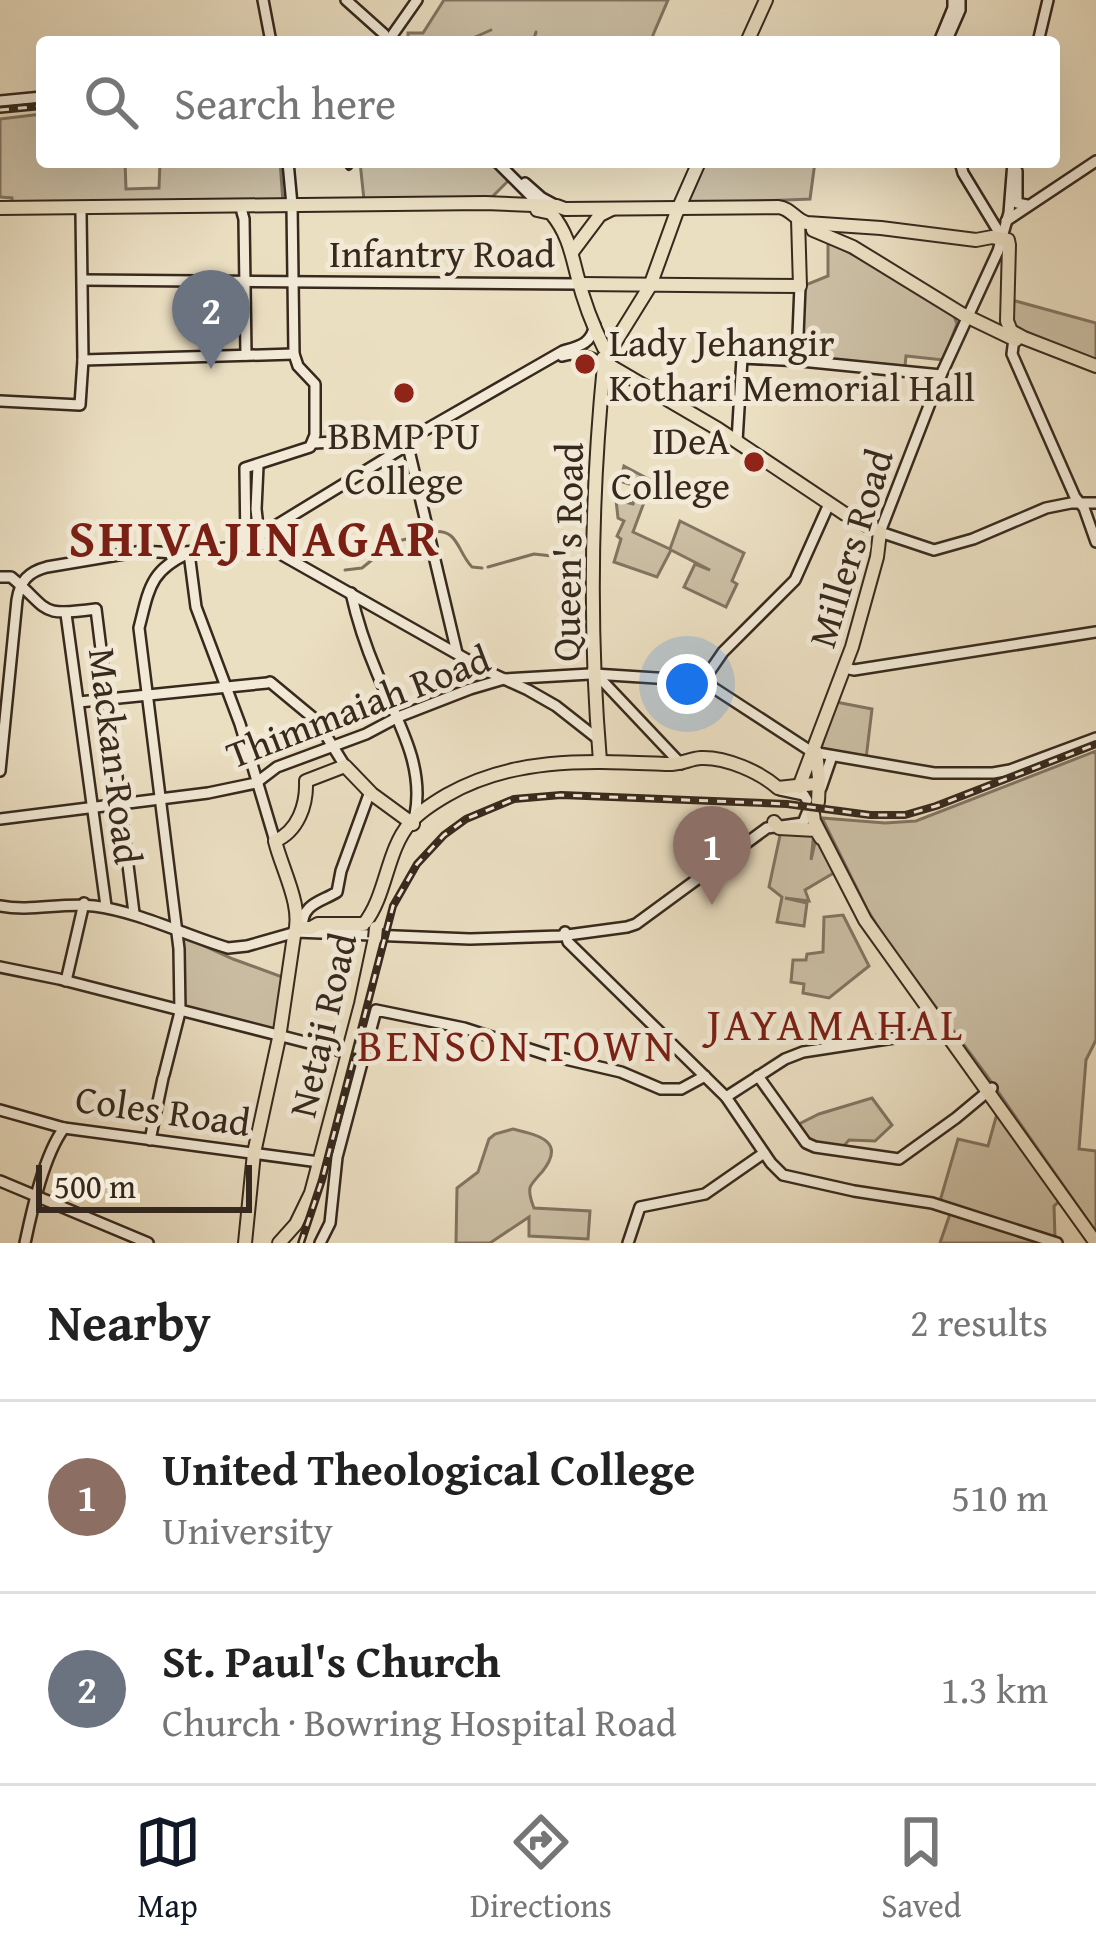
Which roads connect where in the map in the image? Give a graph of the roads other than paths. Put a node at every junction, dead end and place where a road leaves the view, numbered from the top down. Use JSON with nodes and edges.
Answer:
{"nodes":[{"id":1,"x":263,"y":0,"type":"edge"},
{"id":2,"x":346,"y":0,"type":"edge"},
{"id":3,"x":419,"y":0,"type":"edge"},
{"id":4,"x":769,"y":0,"type":"edge"},
{"id":5,"x":957,"y":0,"type":"edge"},
{"id":6,"x":1046,"y":0,"type":"edge"},
{"id":7,"x":273,"y":36,"type":"edge"},
{"id":8,"x":386,"y":36,"type":"edge"},
{"id":9,"x":394,"y":36,"type":"edge"},
{"id":10,"x":753,"y":36,"type":"edge"},
{"id":11,"x":945,"y":36,"type":"edge"},
{"id":12,"x":1037,"y":36,"type":"edge"},
{"id":13,"x":36,"y":101,"type":"edge"},
{"id":14,"x":0,"y":104,"type":"edge"},
{"id":15,"x":1096,"y":164,"type":"edge"},
{"id":16,"x":286,"y":168,"type":"edge"},
{"id":17,"x":507,"y":168,"type":"edge"},
{"id":18,"x":694,"y":168,"type":"edge"},
{"id":19,"x":694,"y":168,"type":"edge"},
{"id":20,"x":962,"y":168,"type":"edge"},
{"id":21,"x":1015,"y":168,"type":"edge"},
{"id":22,"x":1016,"y":168,"type":"edge"},
{"id":23,"x":541,"y":202,"type":"junction"},
{"id":24,"x":1029,"y":205,"type":"junction"},
{"id":25,"x":615,"y":208,"type":"junction"},
{"id":26,"x":679,"y":208,"type":"junction"},
{"id":27,"x":168,"y":209,"type":"junction"},
{"id":28,"x":290,"y":209,"type":"junction"},
{"id":29,"x":596,"y":209,"type":"junction"},
{"id":30,"x":35,"y":210,"type":"junction"},
{"id":31,"x":120,"y":210,"type":"junction"},
{"id":32,"x":0,"y":211,"type":"edge"},
{"id":33,"x":242,"y":212,"type":"junction"},
{"id":34,"x":80,"y":215,"type":"junction"},
{"id":35,"x":799,"y":224,"type":"junction"},
{"id":36,"x":1003,"y":230,"type":"junction"},
{"id":37,"x":834,"y":231,"type":"junction"},
{"id":38,"x":570,"y":245,"type":"junction"},
{"id":39,"x":83,"y":280,"type":"junction"},
{"id":40,"x":245,"y":282,"type":"junction"},
{"id":41,"x":293,"y":282,"type":"junction"},
{"id":42,"x":580,"y":284,"type":"junction"},
{"id":43,"x":647,"y":286,"type":"junction"},
{"id":44,"x":800,"y":286,"type":"junction"},
{"id":45,"x":966,"y":316,"type":"junction"},
{"id":46,"x":595,"y":325,"type":"junction"},
{"id":47,"x":1009,"y":330,"type":"junction"},
{"id":48,"x":573,"y":348,"type":"junction"},
{"id":49,"x":291,"y":354,"type":"junction"},
{"id":50,"x":246,"y":356,"type":"junction"},
{"id":51,"x":83,"y":360,"type":"junction"},
{"id":52,"x":605,"y":360,"type":"junction"},
{"id":53,"x":797,"y":360,"type":"junction"},
{"id":54,"x":1096,"y":369,"type":"edge"},
{"id":55,"x":940,"y":375,"type":"junction"},
{"id":56,"x":0,"y":401,"type":"edge"},
{"id":57,"x":407,"y":441,"type":"junction"},
{"id":58,"x":737,"y":442,"type":"junction"},
{"id":59,"x":314,"y":443,"type":"junction"},
{"id":60,"x":302,"y":450,"type":"junction"},
{"id":61,"x":258,"y":466,"type":"junction"},
{"id":62,"x":1096,"y":503,"type":"edge"},
{"id":63,"x":829,"y":504,"type":"junction"},
{"id":64,"x":1082,"y":509,"type":"junction"},
{"id":65,"x":880,"y":532,"type":"junction"},
{"id":66,"x":260,"y":540,"type":"junction"},
{"id":67,"x":246,"y":542,"type":"junction"},
{"id":68,"x":1096,"y":542,"type":"edge"},
{"id":69,"x":189,"y":553,"type":"junction"},
{"id":70,"x":0,"y":577,"type":"edge"},
{"id":71,"x":22,"y":583,"type":"junction"},
{"id":72,"x":354,"y":599,"type":"junction"},
{"id":73,"x":67,"y":614,"type":"junction"},
{"id":74,"x":1096,"y":632,"type":"edge"},
{"id":75,"x":457,"y":653,"type":"junction"},
{"id":76,"x":845,"y":668,"type":"junction"},
{"id":77,"x":594,"y":672,"type":"junction"},
{"id":78,"x":504,"y":679,"type":"junction"},
{"id":79,"x":703,"y":681,"type":"junction"},
{"id":80,"x":524,"y":682,"type":"junction"},
{"id":81,"x":226,"y":685,"type":"junction"},
{"id":82,"x":147,"y":694,"type":"junction"},
{"id":83,"x":107,"y":699,"type":"junction"},
{"id":84,"x":79,"y":702,"type":"junction"},
{"id":85,"x":398,"y":717,"type":"junction"},
{"id":86,"x":1096,"y":736,"type":"edge"},
{"id":87,"x":598,"y":739,"type":"junction"},
{"id":88,"x":334,"y":746,"type":"junction"},
{"id":89,"x":593,"y":761,"type":"junction"},
{"id":90,"x":681,"y":764,"type":"junction"},
{"id":91,"x":345,"y":766,"type":"junction"},
{"id":92,"x":0,"y":771,"type":"edge"},
{"id":93,"x":815,"y":779,"type":"junction"},
{"id":94,"x":256,"y":783,"type":"junction"},
{"id":95,"x":778,"y":788,"type":"junction"},
{"id":96,"x":373,"y":794,"type":"junction"},
{"id":97,"x":161,"y":798,"type":"junction"},
{"id":98,"x":120,"y":803,"type":"junction"},
{"id":99,"x":92,"y":807,"type":"junction"},
{"id":100,"x":0,"y":819,"type":"edge"},
{"id":101,"x":414,"y":819,"type":"junction"},
{"id":102,"x":775,"y":824,"type":"junction"},
{"id":103,"x":275,"y":842,"type":"junction"},
{"id":104,"x":839,"y":870,"type":"junction"},
{"id":105,"x":0,"y":904,"type":"edge"},
{"id":106,"x":83,"y":904,"type":"junction"},
{"id":107,"x":106,"y":906,"type":"junction"},
{"id":108,"x":134,"y":913,"type":"junction"},
{"id":109,"x":177,"y":929,"type":"junction"},
{"id":110,"x":304,"y":929,"type":"junction"},
{"id":111,"x":565,"y":933,"type":"junction"},
{"id":112,"x":0,"y":965,"type":"edge"},
{"id":113,"x":66,"y":979,"type":"junction"},
{"id":114,"x":180,"y":1010,"type":"junction"},
{"id":115,"x":946,"y":1030,"type":"junction"},
{"id":116,"x":279,"y":1038,"type":"junction"},
{"id":117,"x":348,"y":1054,"type":"junction"},
{"id":118,"x":705,"y":1076,"type":"junction"},
{"id":119,"x":758,"y":1076,"type":"junction"},
{"id":120,"x":991,"y":1091,"type":"junction"},
{"id":121,"x":726,"y":1097,"type":"junction"},
{"id":122,"x":0,"y":1110,"type":"edge"},
{"id":123,"x":64,"y":1128,"type":"junction"},
{"id":124,"x":150,"y":1140,"type":"junction"},
{"id":125,"x":254,"y":1153,"type":"junction"},
{"id":126,"x":764,"y":1153,"type":"junction"},
{"id":127,"x":320,"y":1162,"type":"junction"},
{"id":128,"x":0,"y":1181,"type":"edge"},
{"id":129,"x":39,"y":1197,"type":"junction"},
{"id":130,"x":932,"y":1203,"type":"junction"},
{"id":131,"x":1096,"y":1241,"type":"edge"},
{"id":132,"x":26,"y":1243,"type":"edge"},
{"id":133,"x":148,"y":1243,"type":"edge"},
{"id":134,"x":245,"y":1243,"type":"edge"},
{"id":135,"x":279,"y":1243,"type":"edge"},
{"id":136,"x":320,"y":1243,"type":"edge"},
{"id":137,"x":628,"y":1243,"type":"edge"},
{"id":138,"x":1048,"y":1243,"type":"edge"},
{"id":139,"x":1058,"y":1243,"type":"edge"}],
"edges":[{"from":1,"to":7,"type":"street"},
{"from":2,"to":8,"type":"street"},
{"from":3,"to":9,"type":"street"},
{"from":4,"to":10,"type":"main road"},
{"from":5,"to":11,"type":"street"},
{"from":6,"to":12,"type":"street"},
{"from":13,"to":14,"type":"street"},
{"from":15,"to":24,"type":"street"},
{"from":15,"to":36,"type":"street"},
{"from":16,"to":28,"type":"street"},
{"from":17,"to":23,"type":"street","name":"Queen's Road"},
{"from":18,"to":26,"type":"main road"},
{"from":19,"to":26,"type":"main road"},
{"from":20,"to":36,"type":"street"},
{"from":21,"to":36,"type":"street"},
{"from":22,"to":24,"type":"street"},
{"from":23,"to":28,"type":"main road"},
{"from":23,"to":28,"type":"main road"},
{"from":23,"to":29,"type":"main road"},
{"from":23,"to":38,"type":"main road","name":"Queen's Road"},
{"from":24,"to":36,"type":"street"},
{"from":25,"to":26,"type":"main road"},
{"from":25,"to":29,"type":"main road"},
{"from":25,"to":38,"type":"main road"},
{"from":26,"to":35,"type":"main road"},
{"from":26,"to":43,"type":"main road"},
{"from":27,"to":28,"type":"main road"},
{"from":27,"to":31,"type":"main road"},
{"from":27,"to":33,"type":"main road"},
{"from":28,"to":33,"type":"main road"},
{"from":28,"to":41,"type":"street"},
{"from":29,"to":38,"type":"main road"},
{"from":30,"to":31,"type":"main road"},
{"from":30,"to":32,"type":"main road"},
{"from":30,"to":34,"type":"main road"},
{"from":31,"to":34,"type":"main road"},
{"from":33,"to":40,"type":"street"},
{"from":34,"to":39,"type":"street"},
{"from":35,"to":37,"type":"main road"},
{"from":35,"to":44,"type":"main road"},
{"from":36,"to":37,"type":"main road"},
{"from":36,"to":45,"type":"street","name":"Millers Road"},
{"from":36,"to":47,"type":"main road"},
{"from":37,"to":45,"type":"main road"},
{"from":38,"to":42,"type":"main road","name":"Queen's Road"},
{"from":39,"to":40,"type":"street","name":"Infantry Road"},
{"from":39,"to":51,"type":"street"},
{"from":40,"to":41,"type":"street","name":"Infantry Road"},
{"from":40,"to":50,"type":"street"},
{"from":41,"to":42,"type":"street","name":"Infantry Road"},
{"from":41,"to":49,"type":"street"},
{"from":42,"to":43,"type":"main road","name":"Infantry Road"},
{"from":42,"to":46,"type":"main road","name":"Queen's Road"},
{"from":43,"to":44,"type":"main road","name":"Infantry Road"},
{"from":43,"to":52,"type":"main road"},
{"from":44,"to":53,"type":"street"},
{"from":45,"to":47,"type":"main road"},
{"from":45,"to":55,"type":"street","name":"Millers Road"},
{"from":46,"to":48,"type":"street"},
{"from":46,"to":52,"type":"main road","name":"Queen's Road"},
{"from":47,"to":54,"type":"main road"},
{"from":47,"to":64,"type":"street"},
{"from":48,"to":52,"type":"street"},
{"from":48,"to":57,"type":"street"},
{"from":49,"to":50,"type":"street"},
{"from":49,"to":59,"type":"street"},
{"from":49,"to":60,"type":"street"},
{"from":50,"to":51,"type":"street"},
{"from":51,"to":56,"type":"street"},
{"from":52,"to":57,"type":"street"},
{"from":52,"to":58,"type":"main road"},
{"from":52,"to":77,"type":"main road","name":"Queen's Road"},
{"from":53,"to":55,"type":"street"},
{"from":53,"to":58,"type":"street"},
{"from":55,"to":65,"type":"street","name":"Millers Road"},
{"from":57,"to":59,"type":"street"},
{"from":57,"to":66,"type":"street"},
{"from":57,"to":75,"type":"street"},
{"from":58,"to":63,"type":"main road"},
{"from":59,"to":60,"type":"street"},
{"from":60,"to":61,"type":"street"},
{"from":61,"to":66,"type":"street"},
{"from":61,"to":67,"type":"street"},
{"from":62,"to":64,"type":"street"},
{"from":63,"to":65,"type":"main road"},
{"from":63,"to":79,"type":"street"},
{"from":64,"to":65,"type":"street"},
{"from":64,"to":68,"type":"street"},
{"from":65,"to":76,"type":"main road","name":"Millers Road"},
{"from":66,"to":67,"type":"street"},
{"from":66,"to":72,"type":"street"},
{"from":67,"to":69,"type":"street"},
{"from":69,"to":71,"type":"street"},
{"from":69,"to":81,"type":"street"},
{"from":69,"to":82,"type":"street"},
{"from":70,"to":71,"type":"street"},
{"from":71,"to":73,"type":"street"},
{"from":71,"to":92,"type":"street"},
{"from":72,"to":75,"type":"street"},
{"from":72,"to":85,"type":"street"},
{"from":73,"to":83,"type":"street"},
{"from":73,"to":84,"type":"street","name":"Mackan Road"},
{"from":74,"to":76,"type":"street"},
{"from":75,"to":78,"type":"street"},
{"from":76,"to":93,"type":"main road","name":"Millers Road"},
{"from":77,"to":79,"type":"street","name":"Thimmaiah Road"},
{"from":77,"to":80,"type":"street","name":"Thimmaiah Road"},
{"from":77,"to":87,"type":"main road","name":"Queen's Road"},
{"from":77,"to":90,"type":"street"},
{"from":78,"to":80,"type":"street"},
{"from":78,"to":85,"type":"street","name":"Thimmaiah Road"},
{"from":79,"to":93,"type":"street","name":"Thimmaiah Road"},
{"from":80,"to":87,"type":"street"},
{"from":81,"to":82,"type":"street"},
{"from":81,"to":88,"type":"street"},
{"from":81,"to":94,"type":"street"},
{"from":82,"to":83,"type":"street"},
{"from":82,"to":97,"type":"street"},
{"from":83,"to":84,"type":"street"},
{"from":83,"to":98,"type":"street"},
{"from":84,"to":99,"type":"street","name":"Mackan Road"},
{"from":85,"to":88,"type":"street","name":"Thimmaiah Road"},
{"from":85,"to":101,"type":"street"},
{"from":86,"to":93,"type":"street"},
{"from":87,"to":89,"type":"main road"},
{"from":88,"to":91,"type":"street"},
{"from":88,"to":94,"type":"street","name":"Thimmaiah Road"},
{"from":89,"to":90,"type":"main road"},
{"from":89,"to":101,"type":"main road"},
{"from":90,"to":95,"type":"main road"},
{"from":91,"to":96,"type":"main road"},
{"from":91,"to":103,"type":"main road"},
{"from":93,"to":95,"type":"main road"},
{"from":93,"to":95,"type":"street"},
{"from":93,"to":102,"type":"street"},
{"from":93,"to":104,"type":"main road"},
{"from":93,"to":115,"type":"main road"},
{"from":94,"to":97,"type":"street","name":"Thimmaiah Road"},
{"from":94,"to":103,"type":"street"},
{"from":96,"to":101,"type":"main road"},
{"from":96,"to":110,"type":"street"},
{"from":97,"to":98,"type":"street","name":"Thimmaiah Road"},
{"from":97,"to":109,"type":"street"},
{"from":98,"to":99,"type":"street","name":"Thimmaiah Road"},
{"from":98,"to":108,"type":"street"},
{"from":99,"to":100,"type":"street","name":"Thimmaiah Road"},
{"from":99,"to":107,"type":"street","name":"Mackan Road"},
{"from":101,"to":110,"type":"main road","name":"Netaji Road"},
{"from":101,"to":117,"type":"main road","name":"Netaji Road"},
{"from":102,"to":104,"type":"main road"},
{"from":102,"to":111,"type":"street"},
{"from":103,"to":110,"type":"main road"},
{"from":104,"to":115,"type":"main road"},
{"from":105,"to":106,"type":"street"},
{"from":106,"to":107,"type":"street"},
{"from":106,"to":109,"type":"street"},
{"from":106,"to":113,"type":"street"},
{"from":107,"to":108,"type":"street"},
{"from":108,"to":109,"type":"street"},
{"from":109,"to":110,"type":"street"},
{"from":109,"to":114,"type":"street"},
{"from":110,"to":111,"type":"street"},
{"from":110,"to":116,"type":"main road"},
{"from":111,"to":118,"type":"street"},
{"from":112,"to":113,"type":"street"},
{"from":113,"to":114,"type":"street"},
{"from":114,"to":116,"type":"street"},
{"from":114,"to":124,"type":"street"},
{"from":115,"to":119,"type":"street"},
{"from":115,"to":120,"type":"main road"},
{"from":116,"to":117,"type":"street"},
{"from":116,"to":125,"type":"main road"},
{"from":117,"to":127,"type":"main road","name":"Netaji Road"},
{"from":118,"to":121,"type":"street"},
{"from":118,"to":136,"type":"street"},
{"from":119,"to":120,"type":"street"},
{"from":119,"to":121,"type":"street"},
{"from":120,"to":131,"type":"main road"},
{"from":121,"to":126,"type":"street"},
{"from":122,"to":123,"type":"street","name":"Coles Road"},
{"from":123,"to":124,"type":"street","name":"Coles Road"},
{"from":123,"to":129,"type":"street"},
{"from":124,"to":125,"type":"street","name":"Coles Road"},
{"from":125,"to":127,"type":"street","name":"Coles Road"},
{"from":125,"to":134,"type":"main road"},
{"from":126,"to":130,"type":"street"},
{"from":126,"to":137,"type":"street"},
{"from":127,"to":135,"type":"main road","name":"Netaji Road"},
{"from":128,"to":129,"type":"street"},
{"from":129,"to":132,"type":"street"},
{"from":129,"to":133,"type":"street"},
{"from":130,"to":138,"type":"street"},
{"from":130,"to":139,"type":"street"}]}
